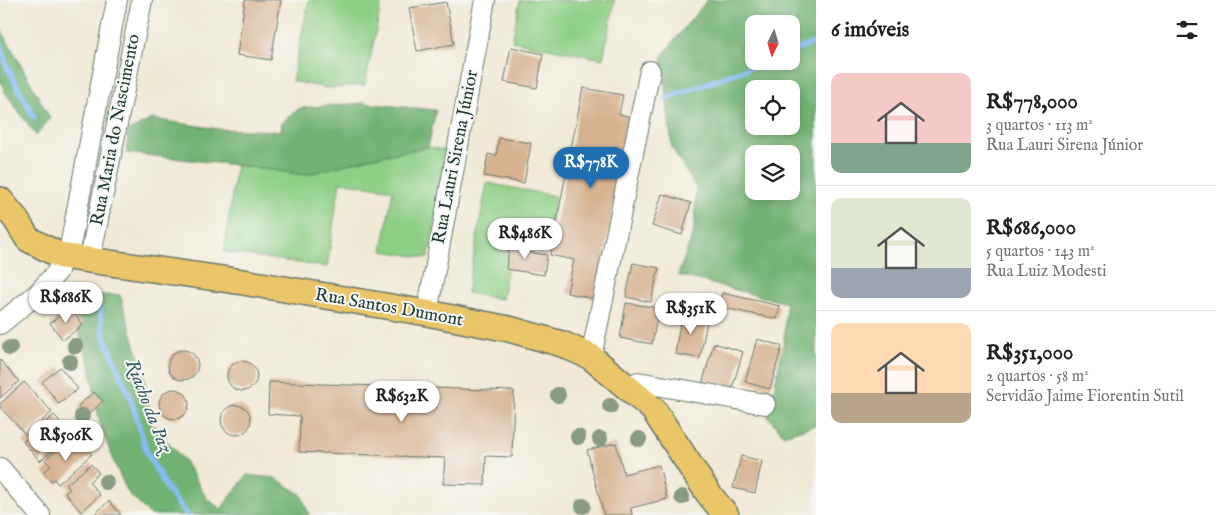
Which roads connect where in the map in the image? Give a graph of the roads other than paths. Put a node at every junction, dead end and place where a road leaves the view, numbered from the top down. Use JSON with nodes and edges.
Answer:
{"nodes":[{"id":1,"x":116,"y":0,"type":"edge"},
{"id":2,"x":142,"y":0,"type":"edge"},
{"id":3,"x":485,"y":0,"type":"edge"},
{"id":4,"x":111,"y":29,"type":"junction"},
{"id":5,"x":135,"y":33,"type":"junction"},
{"id":6,"x":650,"y":70,"type":"dead end"},
{"id":7,"x":93,"y":123,"type":"junction"},
{"id":8,"x":116,"y":129,"type":"junction"},
{"id":9,"x":0,"y":200,"type":"edge"},
{"id":10,"x":73,"y":257,"type":"junction"},
{"id":11,"x":427,"y":314,"type":"junction"},
{"id":12,"x":0,"y":324,"type":"edge"},
{"id":13,"x":591,"y":357,"type":"junction"},
{"id":14,"x":629,"y":389,"type":"junction"},
{"id":15,"x":765,"y":404,"type":"dead end"},
{"id":16,"x":0,"y":468,"type":"edge"},
{"id":17,"x":40,"y":515,"type":"edge"},
{"id":18,"x":726,"y":515,"type":"edge"}],
"edges":[{"from":1,"to":4,"type":"street","name":"Rua Maria do Nascimento"},
{"from":2,"to":5,"type":"street","name":"Rua Maria do Nascimento"},
{"from":3,"to":11,"type":"street","name":"Rua Lauri Sirena Júnior"},
{"from":4,"to":5,"type":"street"},
{"from":4,"to":7,"type":"street","name":"Rua Maria do Nascimento"},
{"from":5,"to":8,"type":"street","name":"Rua Maria do Nascimento"},
{"from":6,"to":13,"type":"street"},
{"from":7,"to":8,"type":"street"},
{"from":7,"to":10,"type":"street","name":"Rua Maria do Nascimento"},
{"from":8,"to":10,"type":"street","name":"Rua Maria do Nascimento"},
{"from":9,"to":10,"type":"main road","name":"Rua Santos Dumont"},
{"from":10,"to":11,"type":"main road","name":"Rua Santos Dumont"},
{"from":10,"to":12,"type":"street"},
{"from":11,"to":13,"type":"main road","name":"Rua Santos Dumont"},
{"from":13,"to":14,"type":"main road","name":"Rua Santos Dumont"},
{"from":14,"to":15,"type":"street"},
{"from":14,"to":18,"type":"main road","name":"Rua Santos Dumont"},
{"from":16,"to":17,"type":"street"}]}
